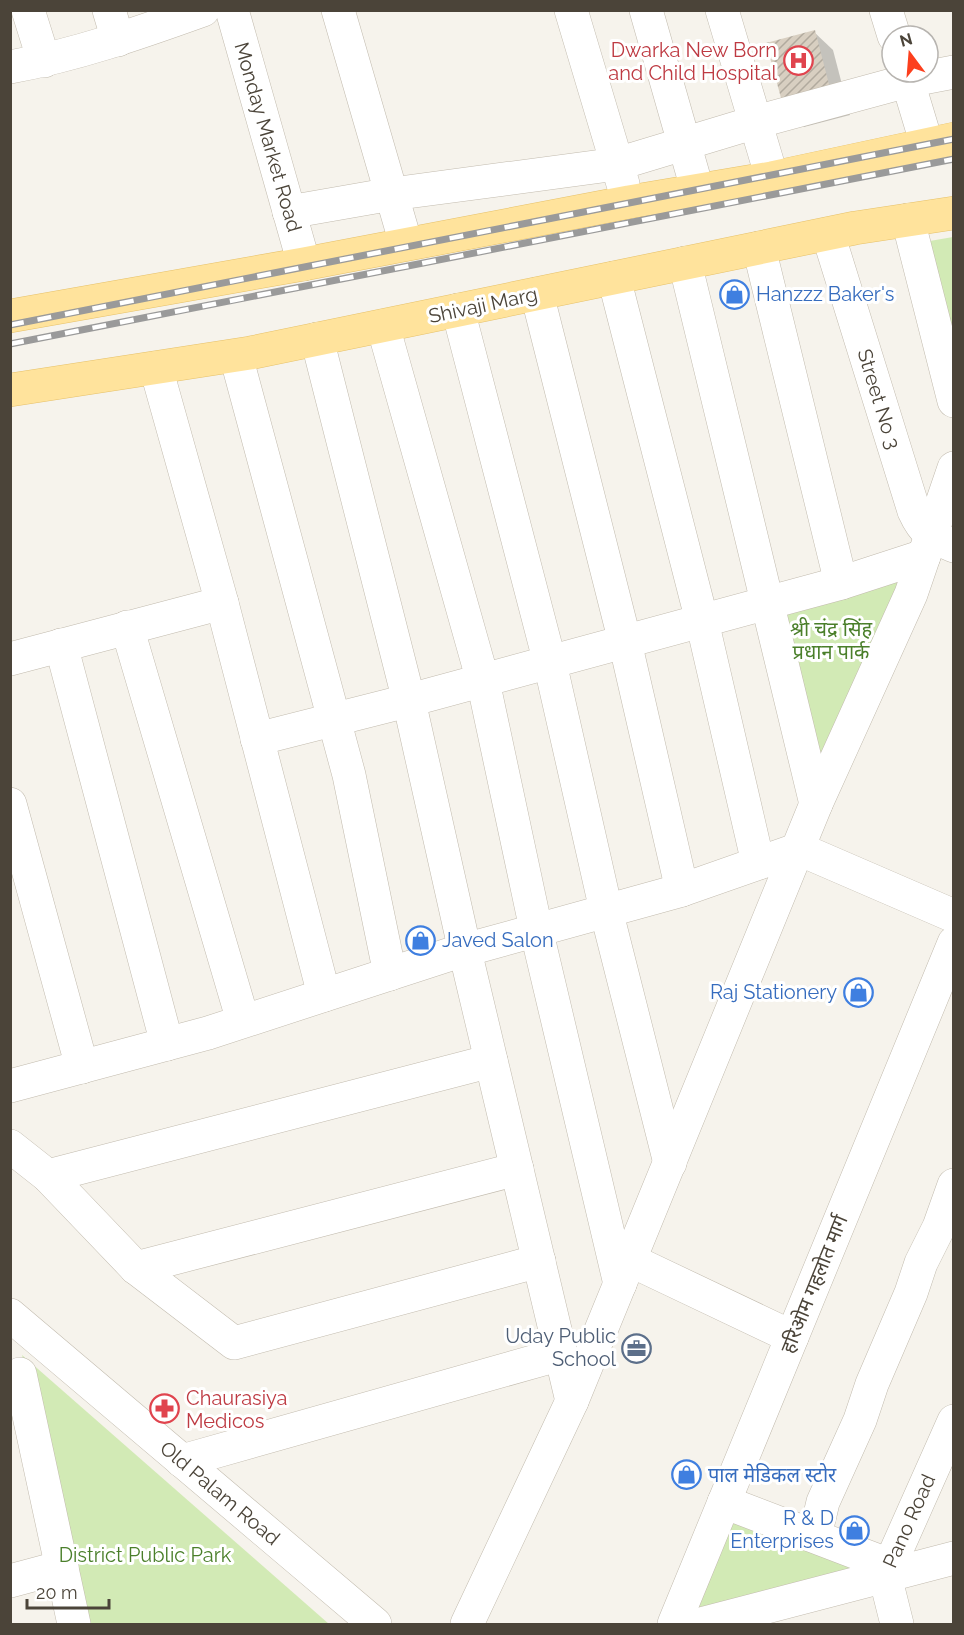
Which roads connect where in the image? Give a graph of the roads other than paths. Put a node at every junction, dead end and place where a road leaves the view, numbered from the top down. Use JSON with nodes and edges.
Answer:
{"nodes":[{"id":1,"x":28,"y":10,"type":"edge"},
{"id":2,"x":202,"y":10,"type":"edge"},
{"id":3,"x":232,"y":10,"type":"edge"},
{"id":4,"x":338,"y":10,"type":"edge"},
{"id":5,"x":571,"y":10,"type":"edge"},
{"id":6,"x":646,"y":10,"type":"edge"},
{"id":7,"x":723,"y":10,"type":"edge"},
{"id":8,"x":114,"y":25,"type":"edge"},
{"id":9,"x":44,"y":61,"type":"junction"},
{"id":10,"x":10,"y":67,"type":"edge"},
{"id":11,"x":880,"y":84,"type":"edge"},
{"id":12,"x":910,"y":84,"type":"edge"},
{"id":13,"x":756,"y":122,"type":"junction"},
{"id":14,"x":684,"y":142,"type":"junction"},
{"id":15,"x":940,"y":142,"type":"edge"},
{"id":16,"x":617,"y":164,"type":"junction"},
{"id":17,"x":772,"y":178,"type":"junction"},
{"id":18,"x":698,"y":192,"type":"junction"},
{"id":19,"x":392,"y":194,"type":"junction"},
{"id":20,"x":629,"y":202,"type":"junction"},
{"id":21,"x":289,"y":212,"type":"junction"},
{"id":22,"x":954,"y":213,"type":"edge"},
{"id":23,"x":908,"y":220,"type":"junction"},
{"id":24,"x":828,"y":234,"type":"junction"},
{"id":25,"x":406,"y":244,"type":"junction"},
{"id":26,"x":759,"y":248,"type":"junction"},
{"id":27,"x":685,"y":263,"type":"junction"},
{"id":28,"x":304,"y":264,"type":"junction"},
{"id":29,"x":614,"y":278,"type":"junction"},
{"id":30,"x":537,"y":294,"type":"junction"},
{"id":31,"x":458,"y":310,"type":"junction"},
{"id":32,"x":10,"y":316,"type":"edge"},
{"id":33,"x":383,"y":326,"type":"junction"},
{"id":34,"x":317,"y":339,"type":"junction"},
{"id":35,"x":236,"y":356,"type":"junction"},
{"id":36,"x":156,"y":368,"type":"junction"},
{"id":37,"x":10,"y":390,"type":"edge"},
{"id":38,"x":954,"y":400,"type":"edge"},
{"id":39,"x":954,"y":468,"type":"edge"},
{"id":40,"x":936,"y":546,"type":"edge"},
{"id":41,"x":841,"y":583,"type":"junction"},
{"id":42,"x":222,"y":603,"type":"junction"},
{"id":43,"x":767,"y":604,"type":"junction"},
{"id":44,"x":702,"y":621,"type":"junction"},
{"id":45,"x":127,"y":627,"type":"junction"},
{"id":46,"x":626,"y":642,"type":"junction"},
{"id":47,"x":61,"y":645,"type":"junction"},
{"id":48,"x":10,"y":659,"type":"edge"},
{"id":49,"x":550,"y":663,"type":"junction"},
{"id":50,"x":483,"y":681,"type":"junction"},
{"id":51,"x":409,"y":700,"type":"junction"},
{"id":52,"x":333,"y":720,"type":"junction"},
{"id":53,"x":257,"y":739,"type":"junction"},
{"id":54,"x":10,"y":804,"type":"edge"},
{"id":55,"x":816,"y":804,"type":"junction"},
{"id":56,"x":799,"y":849,"type":"junction"},
{"id":57,"x":758,"y":863,"type":"junction"},
{"id":58,"x":682,"y":890,"type":"junction"},
{"id":59,"x":606,"y":910,"type":"junction"},
{"id":60,"x":954,"y":916,"type":"edge"},
{"id":61,"x":536,"y":929,"type":"junction"},
{"id":62,"x":465,"y":951,"type":"junction"},
{"id":63,"x":952,"y":952,"type":"edge"},
{"id":64,"x":390,"y":974,"type":"junction"},
{"id":65,"x":324,"y":995,"type":"junction"},
{"id":66,"x":243,"y":1021,"type":"junction"},
{"id":67,"x":167,"y":1044,"type":"junction"},
{"id":68,"x":491,"y":1061,"type":"junction"},
{"id":69,"x":82,"y":1067,"type":"junction"},
{"id":70,"x":10,"y":1086,"type":"edge"},
{"id":71,"x":10,"y":1146,"type":"edge"},
{"id":72,"x":670,"y":1163,"type":"junction"},
{"id":73,"x":516,"y":1169,"type":"junction"},
{"id":74,"x":48,"y":1176,"type":"junction"},
{"id":75,"x":954,"y":1185,"type":"edge"},
{"id":76,"x":539,"y":1261,"type":"junction"},
{"id":77,"x":136,"y":1268,"type":"junction"},
{"id":78,"x":625,"y":1272,"type":"junction"},
{"id":79,"x":10,"y":1315,"type":"edge"},
{"id":80,"x":792,"y":1337,"type":"junction"},
{"id":81,"x":561,"y":1353,"type":"junction"},
{"id":82,"x":64,"y":1360,"type":"junction"},
{"id":83,"x":15,"y":1375,"type":"edge"},
{"id":84,"x":572,"y":1401,"type":"junction"},
{"id":85,"x":954,"y":1421,"type":"edge"},
{"id":86,"x":182,"y":1461,"type":"junction"},
{"id":87,"x":724,"y":1502,"type":"junction"},
{"id":88,"x":814,"y":1536,"type":"junction"},
{"id":89,"x":954,"y":1558,"type":"edge"},
{"id":90,"x":62,"y":1567,"type":"junction"},
{"id":91,"x":887,"y":1570,"type":"junction"},
{"id":92,"x":10,"y":1581,"type":"edge"},
{"id":93,"x":74,"y":1624,"type":"edge"},
{"id":94,"x":375,"y":1624,"type":"edge"},
{"id":95,"x":467,"y":1624,"type":"edge"},
{"id":96,"x":674,"y":1624,"type":"edge"},
{"id":97,"x":701,"y":1624,"type":"edge"},
{"id":98,"x":897,"y":1624,"type":"edge"}],
"edges":[{"from":1,"to":9,"type":"street"},
{"from":2,"to":8,"type":"street"},
{"from":3,"to":21,"type":"street","name":"Monday Market Road"},
{"from":4,"to":19,"type":"street"},
{"from":5,"to":16,"type":"street"},
{"from":6,"to":14,"type":"street"},
{"from":7,"to":13,"type":"street"},
{"from":8,"to":9,"type":"street"},
{"from":9,"to":10,"type":"street"},
{"from":11,"to":13,"type":"street"},
{"from":12,"to":15,"type":"street"},
{"from":13,"to":14,"type":"street"},
{"from":13,"to":17,"type":"street"},
{"from":14,"to":16,"type":"street"},
{"from":14,"to":18,"type":"street"},
{"from":15,"to":17,"type":"main road"},
{"from":16,"to":19,"type":"street"},
{"from":16,"to":20,"type":"street"},
{"from":17,"to":18,"type":"main road"},
{"from":18,"to":20,"type":"main road"},
{"from":19,"to":21,"type":"street"},
{"from":19,"to":25,"type":"street"},
{"from":20,"to":25,"type":"main road"},
{"from":21,"to":28,"type":"street","name":"Monday Market Road"},
{"from":22,"to":23,"type":"main road","name":"Shivaji Marg"},
{"from":23,"to":24,"type":"main road","name":"Shivaji Marg"},
{"from":23,"to":38,"type":"street"},
{"from":24,"to":26,"type":"main road","name":"Shivaji Marg"},
{"from":24,"to":40,"type":"street","name":"Street No 3"},
{"from":25,"to":28,"type":"main road"},
{"from":26,"to":27,"type":"main road","name":"Shivaji Marg"},
{"from":26,"to":41,"type":"street"},
{"from":27,"to":29,"type":"main road","name":"Shivaji Marg"},
{"from":27,"to":43,"type":"street"},
{"from":28,"to":32,"type":"main road"},
{"from":29,"to":30,"type":"main road","name":"Shivaji Marg"},
{"from":29,"to":44,"type":"street"},
{"from":30,"to":31,"type":"main road","name":"Shivaji Marg"},
{"from":30,"to":46,"type":"street"},
{"from":31,"to":33,"type":"main road","name":"Shivaji Marg"},
{"from":31,"to":49,"type":"street"},
{"from":33,"to":34,"type":"main road","name":"Shivaji Marg"},
{"from":33,"to":50,"type":"street"},
{"from":34,"to":35,"type":"main road","name":"Shivaji Marg"},
{"from":34,"to":51,"type":"street"},
{"from":35,"to":36,"type":"main road","name":"Shivaji Marg"},
{"from":35,"to":52,"type":"street"},
{"from":36,"to":37,"type":"main road","name":"Shivaji Marg"},
{"from":36,"to":42,"type":"street"},
{"from":39,"to":40,"type":"street"},
{"from":40,"to":41,"type":"street"},
{"from":40,"to":55,"type":"street"},
{"from":41,"to":43,"type":"street"},
{"from":42,"to":45,"type":"street"},
{"from":42,"to":53,"type":"street"},
{"from":43,"to":44,"type":"street"},
{"from":43,"to":55,"type":"street"},
{"from":44,"to":46,"type":"street"},
{"from":44,"to":57,"type":"street"},
{"from":45,"to":47,"type":"street"},
{"from":45,"to":66,"type":"street"},
{"from":46,"to":49,"type":"street"},
{"from":46,"to":58,"type":"street"},
{"from":47,"to":48,"type":"street"},
{"from":47,"to":67,"type":"street"},
{"from":49,"to":50,"type":"street"},
{"from":49,"to":59,"type":"street"},
{"from":50,"to":51,"type":"street"},
{"from":50,"to":61,"type":"street"},
{"from":51,"to":52,"type":"street"},
{"from":51,"to":62,"type":"street"},
{"from":52,"to":53,"type":"street"},
{"from":52,"to":64,"type":"street"},
{"from":53,"to":65,"type":"street"},
{"from":54,"to":69,"type":"street"},
{"from":55,"to":56,"type":"street"},
{"from":56,"to":57,"type":"street"},
{"from":56,"to":60,"type":"street"},
{"from":56,"to":72,"type":"street"},
{"from":57,"to":58,"type":"street"},
{"from":58,"to":59,"type":"street"},
{"from":59,"to":61,"type":"street"},
{"from":59,"to":72,"type":"street"},
{"from":61,"to":62,"type":"street"},
{"from":61,"to":78,"type":"street"},
{"from":62,"to":64,"type":"street"},
{"from":62,"to":68,"type":"street"},
{"from":63,"to":80,"type":"street","name":"हरिओम गहलोत मार्ग"},
{"from":64,"to":65,"type":"street"},
{"from":65,"to":66,"type":"street"},
{"from":66,"to":67,"type":"street"},
{"from":67,"to":69,"type":"street"},
{"from":68,"to":73,"type":"street"},
{"from":68,"to":74,"type":"street"},
{"from":69,"to":70,"type":"street"},
{"from":71,"to":74,"type":"street"},
{"from":72,"to":78,"type":"street"},
{"from":73,"to":76,"type":"street"},
{"from":73,"to":77,"type":"street"},
{"from":74,"to":77,"type":"street"},
{"from":75,"to":88,"type":"street"},
{"from":76,"to":77,"type":"street"},
{"from":76,"to":81,"type":"street"},
{"from":78,"to":80,"type":"street"},
{"from":78,"to":84,"type":"street"},
{"from":79,"to":82,"type":"street","name":"Old Palam Road"},
{"from":80,"to":87,"type":"street","name":"हरिओम गहलोत मार्ग"},
{"from":81,"to":84,"type":"street"},
{"from":81,"to":86,"type":"street"},
{"from":82,"to":83,"type":"street"},
{"from":82,"to":86,"type":"street","name":"Old Palam Road"},
{"from":83,"to":90,"type":"street"},
{"from":84,"to":95,"type":"street"},
{"from":85,"to":91,"type":"street","name":"Pano Road"},
{"from":86,"to":94,"type":"street","name":"Old Palam Road"},
{"from":87,"to":88,"type":"street"},
{"from":87,"to":96,"type":"street","name":"हरिओम गहलोत मार्ग"},
{"from":88,"to":91,"type":"street"},
{"from":89,"to":91,"type":"street"},
{"from":90,"to":92,"type":"street"},
{"from":90,"to":93,"type":"street"},
{"from":91,"to":97,"type":"street"},
{"from":91,"to":98,"type":"street","name":"Pano Road"}]}
